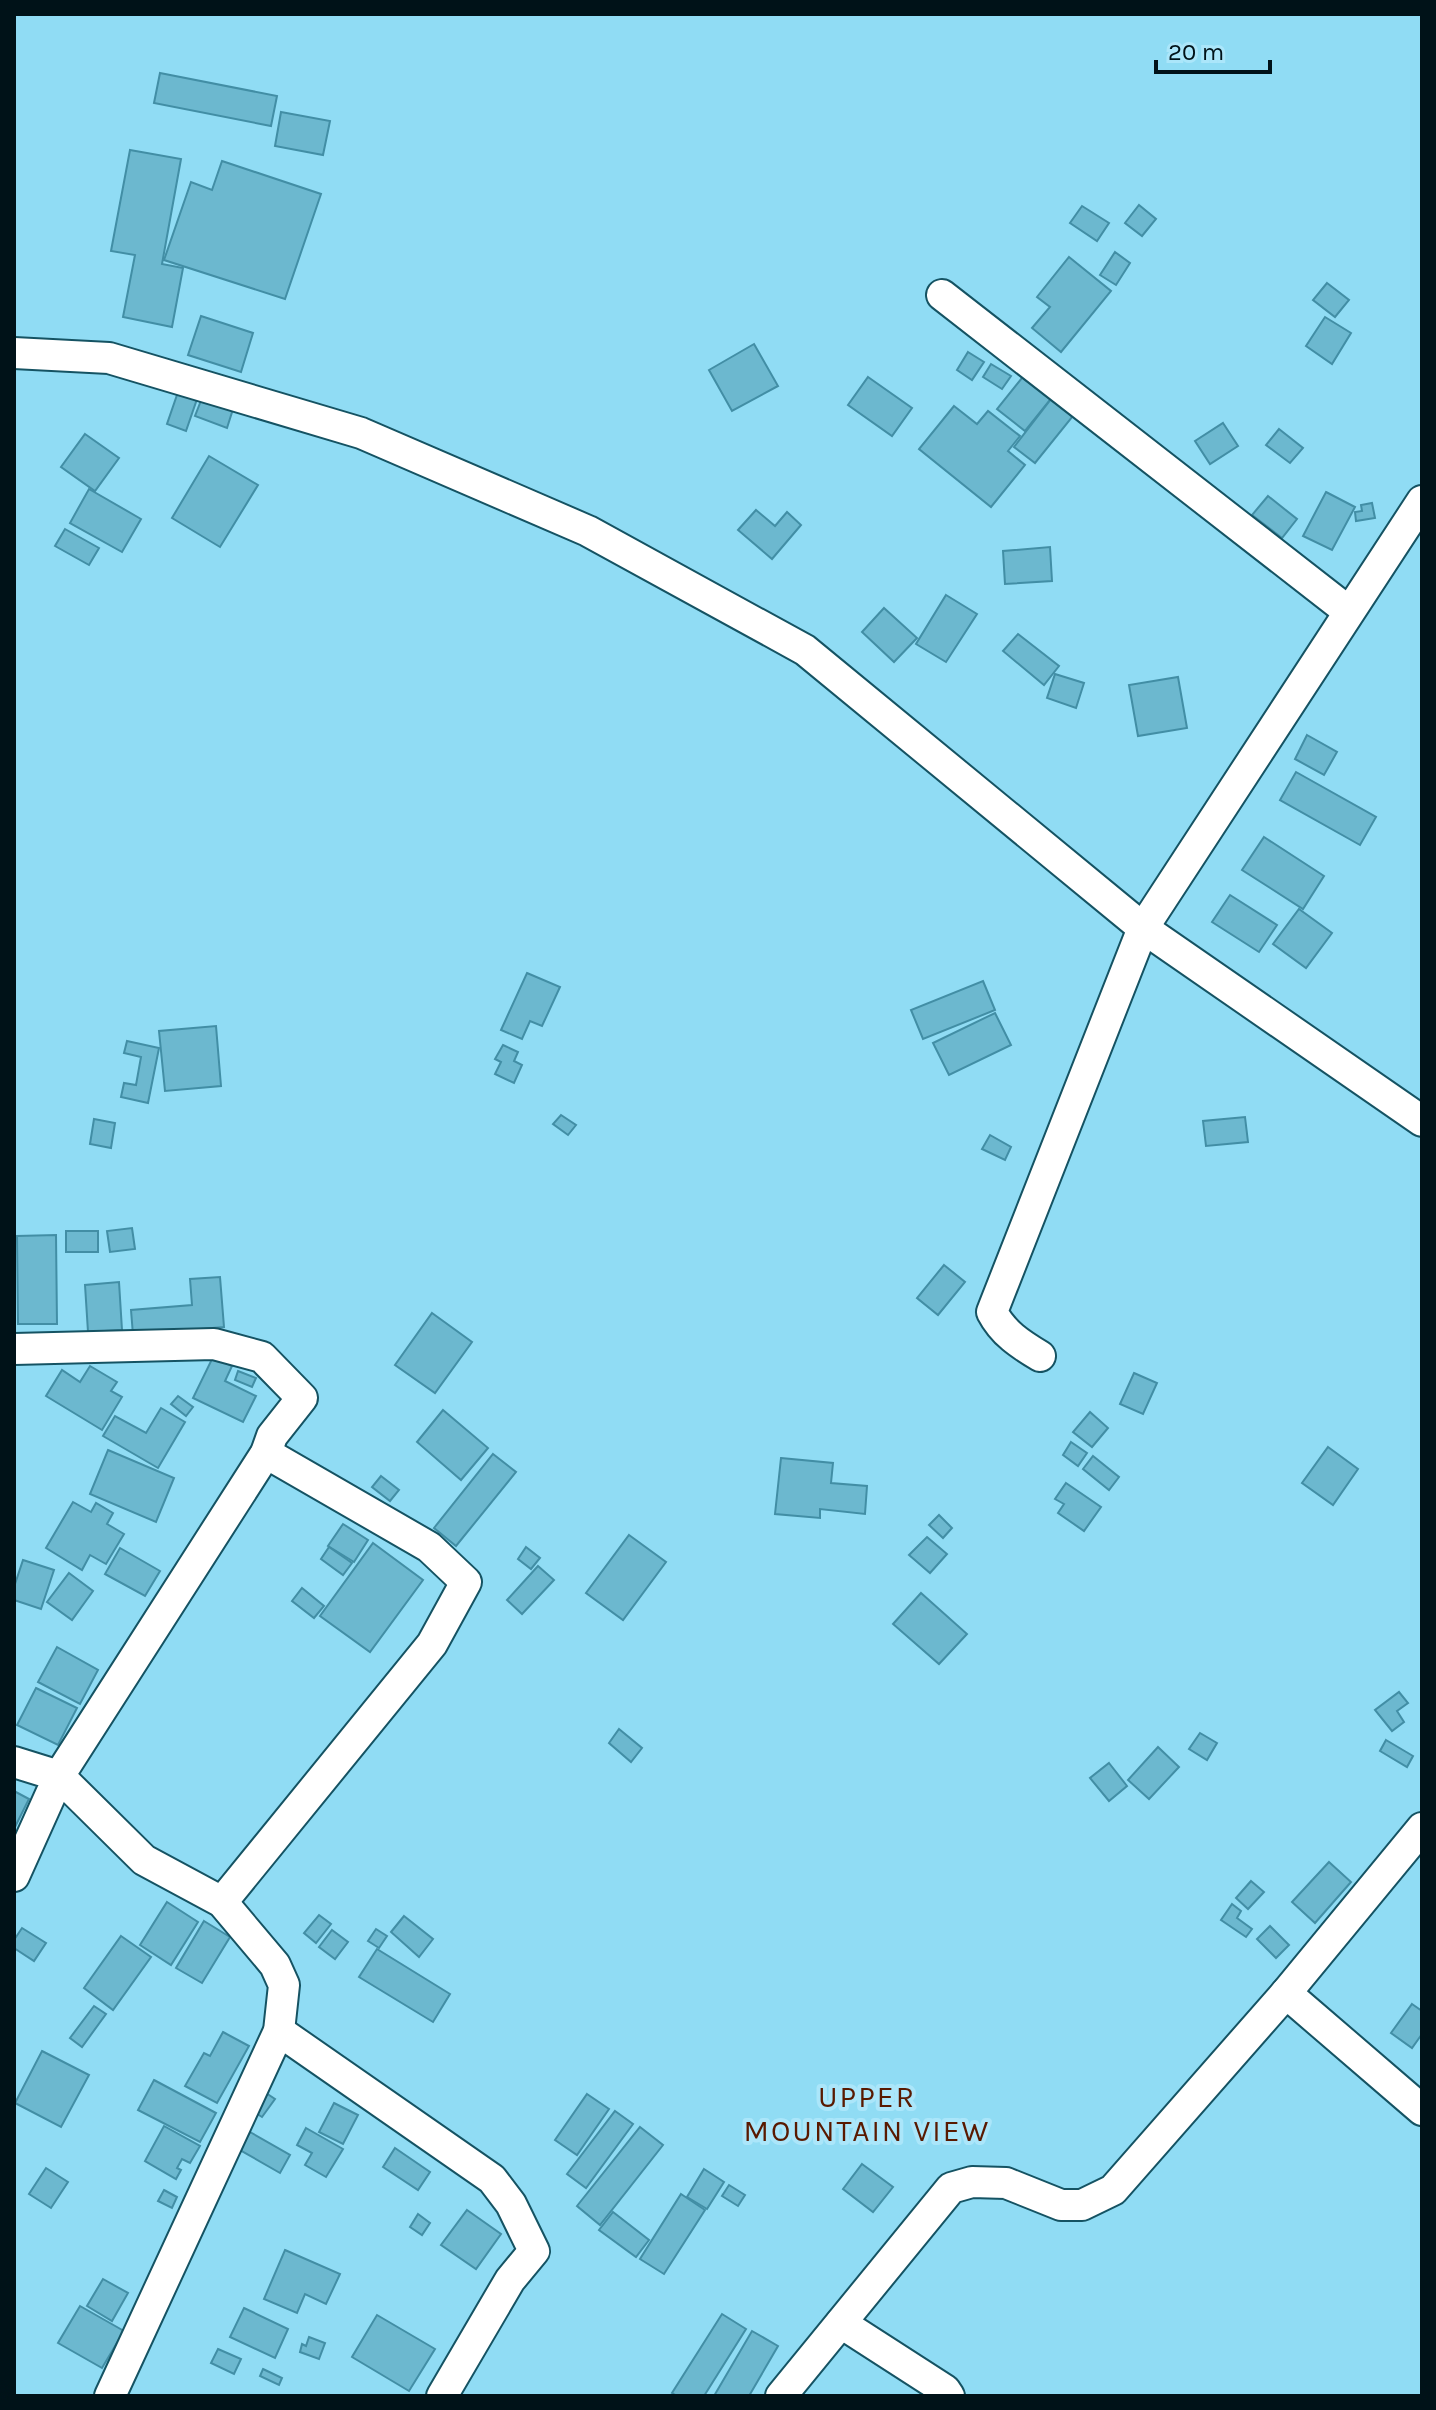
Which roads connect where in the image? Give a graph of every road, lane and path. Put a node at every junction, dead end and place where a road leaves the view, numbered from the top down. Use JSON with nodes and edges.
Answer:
{"nodes":[{"id":1,"x":942,"y":295,"type":"dead end"},
{"id":2,"x":14,"y":353,"type":"edge"},
{"id":3,"x":1422,"y":501,"type":"edge"},
{"id":4,"x":1348,"y":611,"type":"junction"},
{"id":5,"x":1143,"y":928,"type":"junction"},
{"id":6,"x":1422,"y":1121,"type":"edge"},
{"id":7,"x":14,"y":1349,"type":"edge"},
{"id":8,"x":1040,"y":1356,"type":"dead end"},
{"id":9,"x":266,"y":1453,"type":"junction"},
{"id":10,"x":14,"y":1762,"type":"edge"},
{"id":11,"x":59,"y":1776,"type":"junction"},
{"id":12,"x":1422,"y":1828,"type":"edge"},
{"id":13,"x":14,"y":1876,"type":"edge"},
{"id":14,"x":222,"y":1902,"type":"junction"},
{"id":15,"x":1286,"y":1993,"type":"junction"},
{"id":16,"x":279,"y":2031,"type":"junction"},
{"id":17,"x":1422,"y":2110,"type":"edge"},
{"id":18,"x":841,"y":2323,"type":"junction"},
{"id":19,"x":110,"y":2396,"type":"edge"},
{"id":20,"x":442,"y":2396,"type":"edge"},
{"id":21,"x":781,"y":2396,"type":"edge"},
{"id":22,"x":949,"y":2396,"type":"edge"}],
"edges":[{"from":1,"to":4,"type":"street"},
{"from":2,"to":5,"type":"street"},
{"from":3,"to":4,"type":"street"},
{"from":4,"to":5,"type":"street"},
{"from":5,"to":6,"type":"street"},
{"from":5,"to":8,"type":"street"},
{"from":7,"to":9,"type":"street"},
{"from":9,"to":11,"type":"street"},
{"from":9,"to":14,"type":"street"},
{"from":10,"to":11,"type":"street"},
{"from":11,"to":13,"type":"street"},
{"from":11,"to":14,"type":"street"},
{"from":12,"to":15,"type":"street"},
{"from":14,"to":16,"type":"street"},
{"from":15,"to":17,"type":"street"},
{"from":15,"to":18,"type":"street"},
{"from":16,"to":19,"type":"street"},
{"from":16,"to":20,"type":"street"},
{"from":18,"to":21,"type":"street"},
{"from":18,"to":22,"type":"street"}]}
